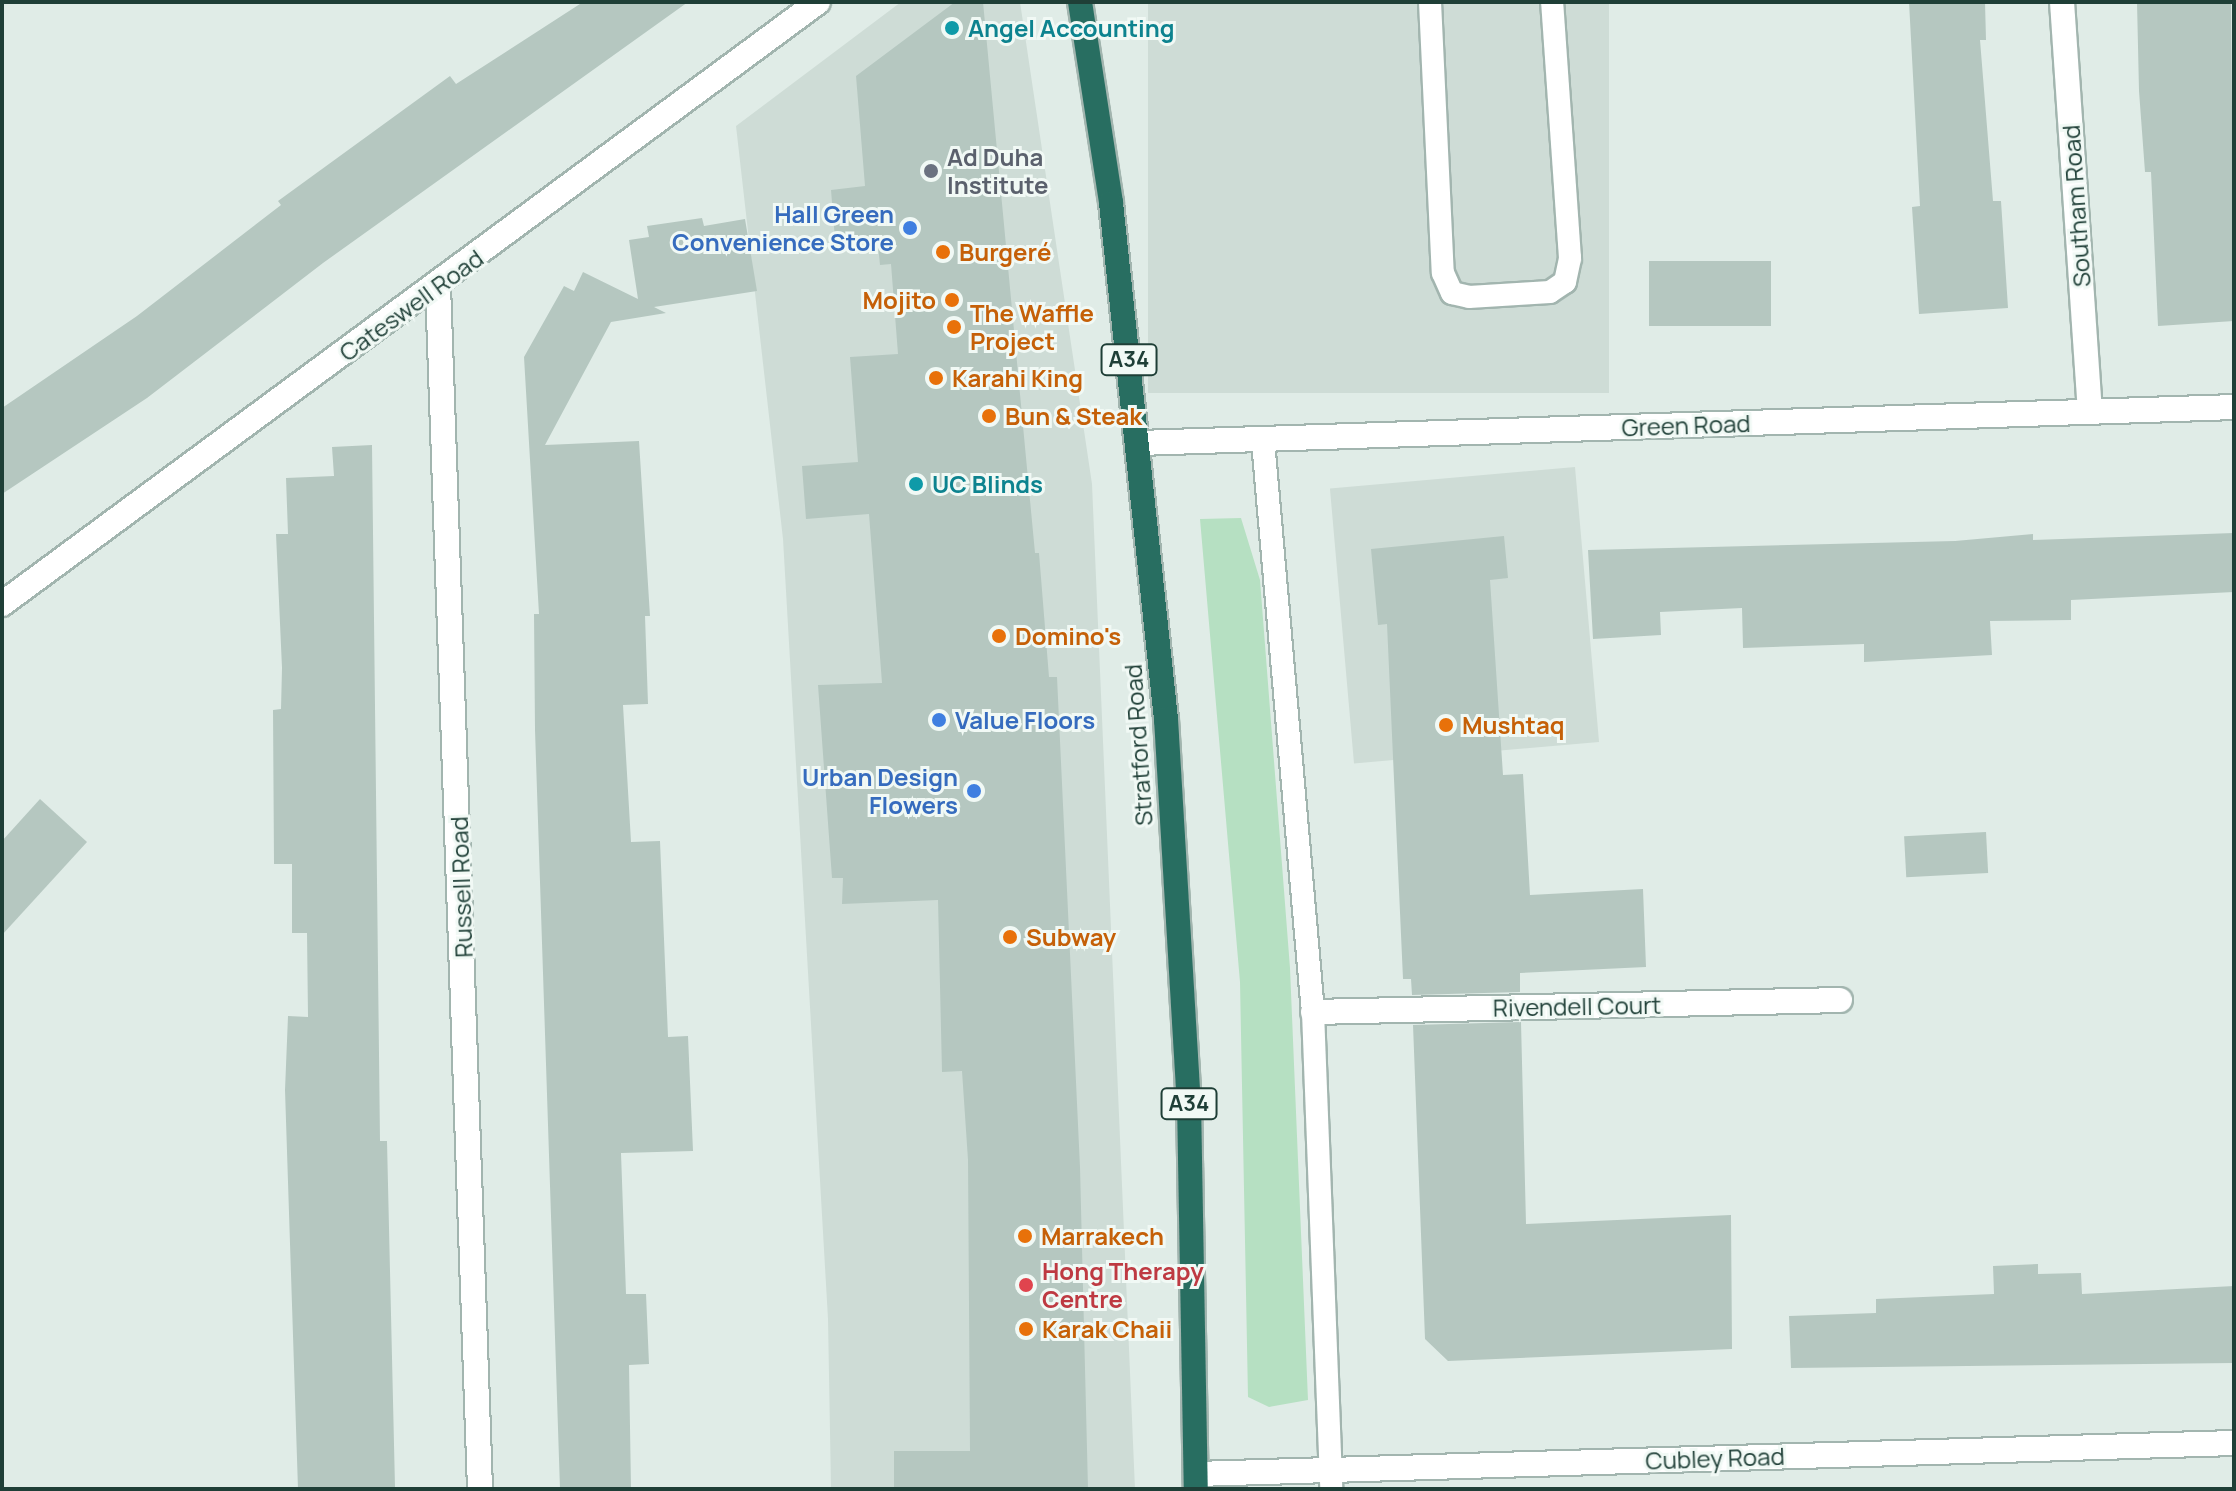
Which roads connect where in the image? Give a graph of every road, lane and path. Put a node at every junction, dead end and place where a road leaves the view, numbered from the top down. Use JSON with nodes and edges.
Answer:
{"nodes":[{"id":1,"x":818,"y":2,"type":"edge"},
{"id":2,"x":1080,"y":2,"type":"edge"},
{"id":3,"x":1430,"y":2,"type":"edge"},
{"id":4,"x":1552,"y":2,"type":"edge"},
{"id":5,"x":2062,"y":2,"type":"edge"},
{"id":6,"x":438,"y":286,"type":"junction"},
{"id":7,"x":2234,"y":407,"type":"edge"},
{"id":8,"x":2090,"y":410,"type":"junction"},
{"id":9,"x":1263,"y":441,"type":"junction"},
{"id":10,"x":1139,"y":443,"type":"junction"},
{"id":11,"x":3,"y":602,"type":"edge"},
{"id":12,"x":1840,"y":1000,"type":"dead end"},
{"id":13,"x":1313,"y":1012,"type":"junction"},
{"id":14,"x":2234,"y":1443,"type":"edge"},
{"id":15,"x":1331,"y":1479,"type":"edge"},
{"id":16,"x":1196,"y":1481,"type":"edge"},
{"id":17,"x":480,"y":1489,"type":"edge"}],
"edges":[{"from":1,"to":6,"type":"street","name":"Cateswell Road"},
{"from":2,"to":10,"type":"highway","name":"Stratford Road","number":"A34"},
{"from":3,"to":4,"type":"lane"},
{"from":5,"to":8,"type":"street","name":"Southam Road"},
{"from":6,"to":11,"type":"street","name":"Cateswell Road"},
{"from":6,"to":17,"type":"street","name":"Russell Road"},
{"from":7,"to":8,"type":"street","name":"Green Road"},
{"from":8,"to":9,"type":"street","name":"Green Road"},
{"from":9,"to":10,"type":"street","name":"Green Road"},
{"from":9,"to":13,"type":"lane"},
{"from":10,"to":16,"type":"highway","name":"Stratford Road","number":"A34"},
{"from":12,"to":13,"type":"street","name":"Rivendell Court"},
{"from":13,"to":15,"type":"lane"},
{"from":14,"to":15,"type":"street","name":"Cubley Road"},
{"from":15,"to":16,"type":"street","name":"Cubley Road"}]}
